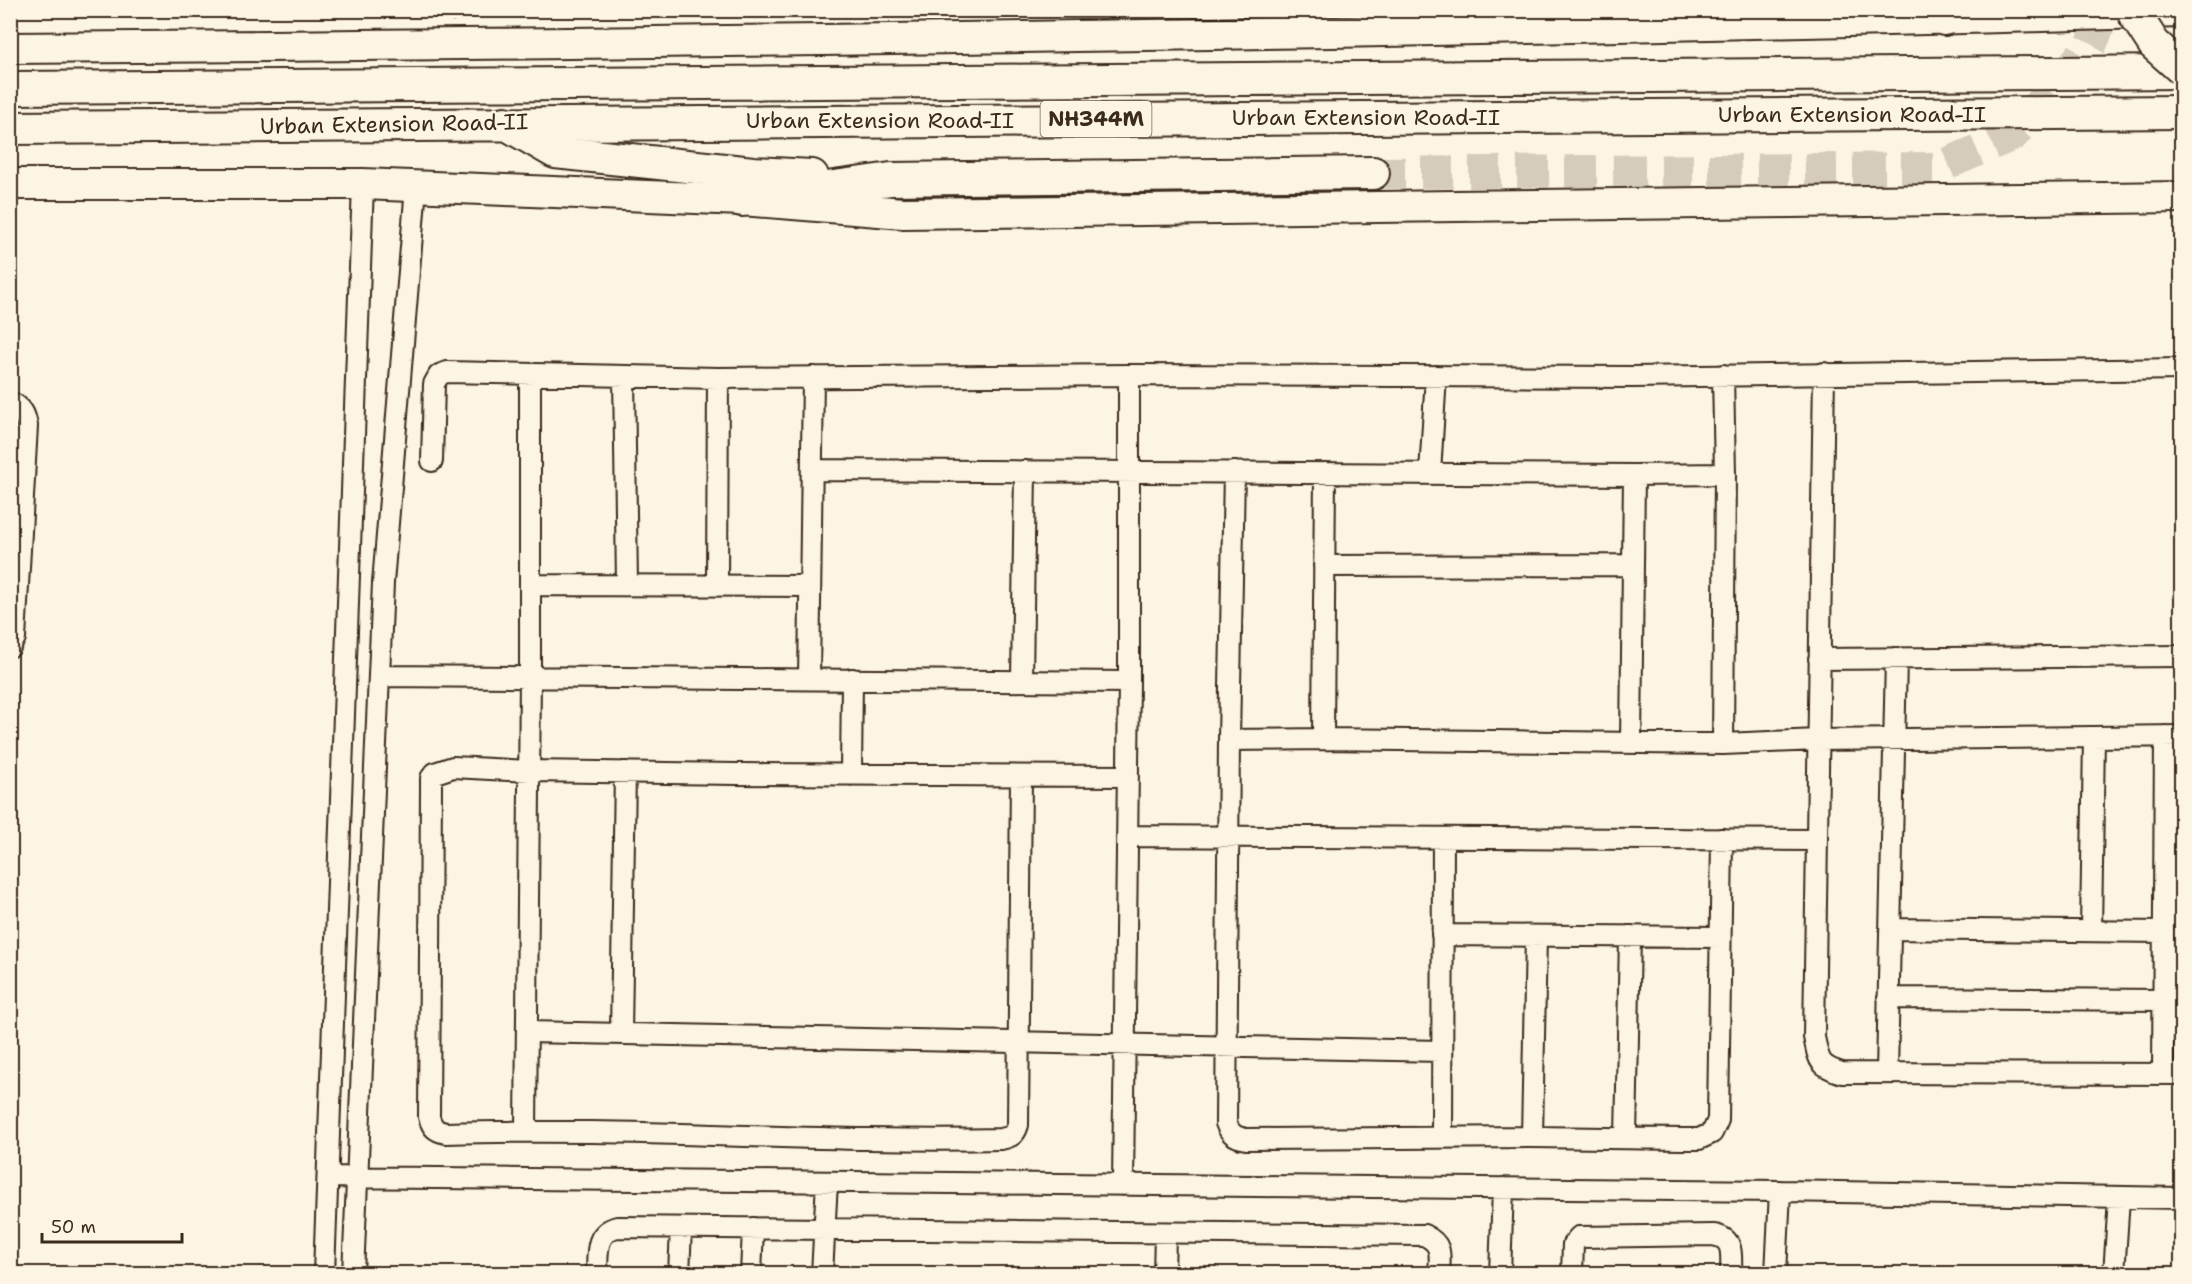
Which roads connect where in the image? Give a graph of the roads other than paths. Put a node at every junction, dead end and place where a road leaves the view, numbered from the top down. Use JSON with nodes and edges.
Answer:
{"nodes":[{"id":1,"x":2132,"y":10,"type":"edge"},
{"id":2,"x":2181,"y":12,"type":"edge"},
{"id":3,"x":1950,"y":15,"type":"edge"},
{"id":4,"x":10,"y":48,"type":"edge"},
{"id":5,"x":2181,"y":71,"type":"edge"},
{"id":6,"x":10,"y":88,"type":"edge"},
{"id":7,"x":2181,"y":112,"type":"edge"},
{"id":8,"x":505,"y":123,"type":"junction"},
{"id":9,"x":10,"y":128,"type":"edge"},
{"id":10,"x":1372,"y":173,"type":"tunnel mouth"},
{"id":11,"x":891,"y":179,"type":"junction"},
{"id":12,"x":10,"y":184,"type":"edge"},
{"id":13,"x":363,"y":184,"type":"junction"},
{"id":14,"x":416,"y":187,"type":"junction"},
{"id":15,"x":2181,"y":197,"type":"edge"},
{"id":16,"x":742,"y":200,"type":"junction"},
{"id":17,"x":2181,"y":369,"type":"edge"},
{"id":18,"x":1824,"y":373,"type":"junction"},
{"id":19,"x":530,"y":375,"type":"junction"},
{"id":20,"x":1129,"y":375,"type":"junction"},
{"id":21,"x":1723,"y":375,"type":"junction"},
{"id":22,"x":624,"y":376,"type":"junction"},
{"id":23,"x":1436,"y":376,"type":"junction"},
{"id":24,"x":813,"y":377,"type":"junction"},
{"id":25,"x":718,"y":378,"type":"junction"},
{"id":26,"x":10,"y":402,"type":"edge"},
{"id":27,"x":432,"y":461,"type":"dead end"},
{"id":28,"x":812,"y":470,"type":"junction"},
{"id":29,"x":1025,"y":471,"type":"junction"},
{"id":30,"x":1129,"y":471,"type":"junction"},
{"id":31,"x":1234,"y":472,"type":"junction"},
{"id":32,"x":1325,"y":473,"type":"junction"},
{"id":33,"x":1430,"y":474,"type":"junction"},
{"id":34,"x":1725,"y":474,"type":"junction"},
{"id":35,"x":1634,"y":475,"type":"junction"},
{"id":36,"x":1632,"y":565,"type":"junction"},
{"id":37,"x":1324,"y":567,"type":"junction"},
{"id":38,"x":627,"y":584,"type":"junction"},
{"id":39,"x":717,"y":584,"type":"junction"},
{"id":40,"x":530,"y":585,"type":"junction"},
{"id":41,"x":810,"y":586,"type":"junction"},
{"id":42,"x":10,"y":648,"type":"edge"},
{"id":43,"x":2181,"y":656,"type":"edge"},
{"id":44,"x":1896,"y":658,"type":"junction"},
{"id":45,"x":1819,"y":659,"type":"junction"},
{"id":46,"x":379,"y":676,"type":"junction"},
{"id":47,"x":530,"y":676,"type":"junction"},
{"id":48,"x":809,"y":679,"type":"junction"},
{"id":49,"x":852,"y":679,"type":"junction"},
{"id":50,"x":1022,"y":680,"type":"junction"},
{"id":51,"x":1129,"y":681,"type":"junction"},
{"id":52,"x":2173,"y":736,"type":"edge"},
{"id":53,"x":2094,"y":737,"type":"junction"},
{"id":54,"x":1323,"y":739,"type":"junction"},
{"id":55,"x":1893,"y":739,"type":"junction"},
{"id":56,"x":1229,"y":740,"type":"junction"},
{"id":57,"x":1818,"y":740,"type":"junction"},
{"id":58,"x":1631,"y":743,"type":"junction"},
{"id":59,"x":1723,"y":744,"type":"junction"},
{"id":60,"x":529,"y":771,"type":"junction"},
{"id":61,"x":625,"y":772,"type":"junction"},
{"id":62,"x":851,"y":775,"type":"junction"},
{"id":63,"x":1021,"y":776,"type":"junction"},
{"id":64,"x":1128,"y":776,"type":"junction"},
{"id":65,"x":1128,"y":836,"type":"junction"},
{"id":66,"x":1228,"y":836,"type":"junction"},
{"id":67,"x":1443,"y":838,"type":"junction"},
{"id":68,"x":1722,"y":839,"type":"junction"},
{"id":69,"x":1817,"y":840,"type":"junction"},
{"id":70,"x":1890,"y":929,"type":"junction"},
{"id":71,"x":2091,"y":931,"type":"junction"},
{"id":72,"x":2164,"y":932,"type":"junction"},
{"id":73,"x":1442,"y":935,"type":"junction"},
{"id":74,"x":1536,"y":936,"type":"junction"},
{"id":75,"x":1630,"y":936,"type":"junction"},
{"id":76,"x":1720,"y":937,"type":"junction"},
{"id":77,"x":1888,"y":998,"type":"junction"},
{"id":78,"x":2163,"y":1000,"type":"junction"},
{"id":79,"x":527,"y":1032,"type":"junction"},
{"id":80,"x":621,"y":1035,"type":"junction"},
{"id":81,"x":1020,"y":1042,"type":"junction"},
{"id":82,"x":1125,"y":1044,"type":"junction"},
{"id":83,"x":1227,"y":1047,"type":"junction"},
{"id":84,"x":1441,"y":1051,"type":"junction"},
{"id":85,"x":1887,"y":1073,"type":"junction"},
{"id":86,"x":2172,"y":1074,"type":"edge"},
{"id":87,"x":526,"y":1130,"type":"junction"},
{"id":88,"x":1442,"y":1137,"type":"junction"},
{"id":89,"x":1532,"y":1137,"type":"junction"},
{"id":90,"x":1626,"y":1138,"type":"junction"},
{"id":91,"x":329,"y":1177,"type":"junction"},
{"id":92,"x":359,"y":1178,"type":"junction"},
{"id":93,"x":827,"y":1182,"type":"junction"},
{"id":94,"x":1123,"y":1185,"type":"junction"},
{"id":95,"x":1503,"y":1188,"type":"junction"},
{"id":96,"x":1780,"y":1191,"type":"junction"},
{"id":97,"x":2119,"y":1198,"type":"junction"},
{"id":98,"x":2181,"y":1198,"type":"edge"},
{"id":99,"x":681,"y":1228,"type":"junction"},
{"id":100,"x":753,"y":1228,"type":"junction"},
{"id":101,"x":825,"y":1228,"type":"junction"},
{"id":102,"x":1165,"y":1234,"type":"junction"},
{"id":103,"x":324,"y":1274,"type":"edge"},
{"id":104,"x":353,"y":1274,"type":"edge"},
{"id":105,"x":597,"y":1274,"type":"edge"},
{"id":106,"x":679,"y":1274,"type":"edge"},
{"id":107,"x":751,"y":1274,"type":"edge"},
{"id":108,"x":822,"y":1274,"type":"edge"},
{"id":109,"x":1164,"y":1274,"type":"edge"},
{"id":110,"x":1439,"y":1274,"type":"edge"},
{"id":111,"x":1500,"y":1274,"type":"edge"},
{"id":112,"x":1572,"y":1274,"type":"edge"},
{"id":113,"x":1731,"y":1274,"type":"edge"},
{"id":114,"x":1776,"y":1274,"type":"edge"},
{"id":115,"x":2114,"y":1274,"type":"edge"}],
"edges":[{"from":1,"to":5,"type":"highway","bridge":true},
{"from":2,"to":3,"type":"main road"},
{"from":3,"to":4,"type":"main road"},
{"from":5,"to":6,"type":"highway","name":"Urban Extension Road-II","number":"NH344M"},
{"from":7,"to":8,"type":"highway","name":"Urban Extension Road-II","number":"NH344M"},
{"from":8,"to":9,"type":"highway","name":"Urban Extension Road-II","number":"NH344M"},
{"from":8,"to":11,"type":"highway"},
{"from":10,"to":11,"type":"highway"},
{"from":11,"to":16,"type":"highway"},
{"from":12,"to":13,"type":"main road"},
{"from":13,"to":14,"type":"main road"},
{"from":13,"to":91,"type":"street"},
{"from":14,"to":16,"type":"main road"},
{"from":14,"to":46,"type":"street"},
{"from":15,"to":16,"type":"main road"},
{"from":17,"to":18,"type":"street"},
{"from":18,"to":21,"type":"street"},
{"from":18,"to":45,"type":"street"},
{"from":19,"to":22,"type":"street"},
{"from":19,"to":27,"type":"street"},
{"from":19,"to":40,"type":"street"},
{"from":20,"to":23,"type":"street"},
{"from":20,"to":24,"type":"street"},
{"from":20,"to":30,"type":"street"},
{"from":21,"to":23,"type":"street"},
{"from":21,"to":34,"type":"street"},
{"from":22,"to":25,"type":"street"},
{"from":22,"to":38,"type":"street"},
{"from":23,"to":33,"type":"street"},
{"from":24,"to":25,"type":"street"},
{"from":24,"to":28,"type":"street"},
{"from":25,"to":39,"type":"street"},
{"from":26,"to":42,"type":"street"},
{"from":28,"to":29,"type":"street"},
{"from":28,"to":41,"type":"street"},
{"from":29,"to":30,"type":"street"},
{"from":29,"to":50,"type":"street"},
{"from":30,"to":31,"type":"street"},
{"from":30,"to":51,"type":"street"},
{"from":31,"to":32,"type":"street"},
{"from":31,"to":56,"type":"street"},
{"from":32,"to":33,"type":"street"},
{"from":32,"to":37,"type":"street"},
{"from":33,"to":35,"type":"street"},
{"from":34,"to":35,"type":"street"},
{"from":34,"to":59,"type":"street"},
{"from":35,"to":36,"type":"street"},
{"from":36,"to":37,"type":"street"},
{"from":36,"to":58,"type":"street"},
{"from":37,"to":54,"type":"street"},
{"from":38,"to":39,"type":"street"},
{"from":38,"to":40,"type":"street"},
{"from":39,"to":41,"type":"street"},
{"from":40,"to":47,"type":"street"},
{"from":41,"to":48,"type":"street"},
{"from":43,"to":44,"type":"street"},
{"from":44,"to":45,"type":"street"},
{"from":44,"to":55,"type":"street"},
{"from":45,"to":57,"type":"street"},
{"from":46,"to":47,"type":"street"},
{"from":46,"to":92,"type":"street"},
{"from":47,"to":48,"type":"street"},
{"from":47,"to":60,"type":"street"},
{"from":48,"to":49,"type":"street"},
{"from":49,"to":50,"type":"street"},
{"from":49,"to":62,"type":"street"},
{"from":50,"to":51,"type":"street"},
{"from":51,"to":64,"type":"street"},
{"from":52,"to":53,"type":"street"},
{"from":52,"to":72,"type":"street"},
{"from":53,"to":55,"type":"street"},
{"from":53,"to":71,"type":"street"},
{"from":54,"to":56,"type":"street"},
{"from":54,"to":58,"type":"street"},
{"from":55,"to":57,"type":"street"},
{"from":55,"to":70,"type":"street"},
{"from":56,"to":66,"type":"street"},
{"from":57,"to":59,"type":"street"},
{"from":57,"to":69,"type":"street"},
{"from":58,"to":59,"type":"street"},
{"from":60,"to":61,"type":"street"},
{"from":60,"to":79,"type":"street"},
{"from":60,"to":87,"type":"street"},
{"from":61,"to":62,"type":"street"},
{"from":61,"to":80,"type":"street"},
{"from":62,"to":63,"type":"street"},
{"from":63,"to":64,"type":"street"},
{"from":63,"to":81,"type":"street"},
{"from":64,"to":65,"type":"street"},
{"from":65,"to":66,"type":"street"},
{"from":65,"to":82,"type":"street"},
{"from":66,"to":67,"type":"street"},
{"from":66,"to":83,"type":"street"},
{"from":67,"to":68,"type":"street"},
{"from":67,"to":73,"type":"street"},
{"from":68,"to":69,"type":"street"},
{"from":68,"to":76,"type":"street"},
{"from":69,"to":85,"type":"street"},
{"from":70,"to":71,"type":"street"},
{"from":70,"to":77,"type":"street"},
{"from":71,"to":72,"type":"street"},
{"from":72,"to":78,"type":"street"},
{"from":73,"to":74,"type":"street"},
{"from":73,"to":84,"type":"street"},
{"from":74,"to":75,"type":"street"},
{"from":74,"to":89,"type":"street"},
{"from":75,"to":76,"type":"street"},
{"from":75,"to":90,"type":"street"},
{"from":76,"to":90,"type":"street"},
{"from":77,"to":78,"type":"street"},
{"from":77,"to":85,"type":"street"},
{"from":78,"to":86,"type":"street"},
{"from":79,"to":80,"type":"street"},
{"from":79,"to":87,"type":"street"},
{"from":80,"to":81,"type":"street"},
{"from":81,"to":82,"type":"street"},
{"from":81,"to":87,"type":"street"},
{"from":82,"to":83,"type":"street"},
{"from":82,"to":94,"type":"street"},
{"from":83,"to":84,"type":"street"},
{"from":83,"to":88,"type":"street"},
{"from":84,"to":88,"type":"street"},
{"from":85,"to":86,"type":"street"},
{"from":88,"to":89,"type":"street"},
{"from":89,"to":90,"type":"street"},
{"from":91,"to":92,"type":"street"},
{"from":91,"to":103,"type":"street"},
{"from":92,"to":93,"type":"street"},
{"from":92,"to":104,"type":"street"},
{"from":93,"to":94,"type":"street"},
{"from":93,"to":101,"type":"street"},
{"from":94,"to":95,"type":"street"},
{"from":95,"to":96,"type":"street"},
{"from":95,"to":111,"type":"street"},
{"from":96,"to":97,"type":"street"},
{"from":96,"to":114,"type":"street"},
{"from":97,"to":98,"type":"street"},
{"from":97,"to":115,"type":"street"},
{"from":99,"to":100,"type":"street"},
{"from":99,"to":105,"type":"street"},
{"from":99,"to":106,"type":"street"},
{"from":100,"to":101,"type":"street"},
{"from":100,"to":107,"type":"street"},
{"from":101,"to":102,"type":"street"},
{"from":101,"to":108,"type":"street"},
{"from":102,"to":109,"type":"street"},
{"from":102,"to":110,"type":"street"},
{"from":112,"to":113,"type":"street"}]}
